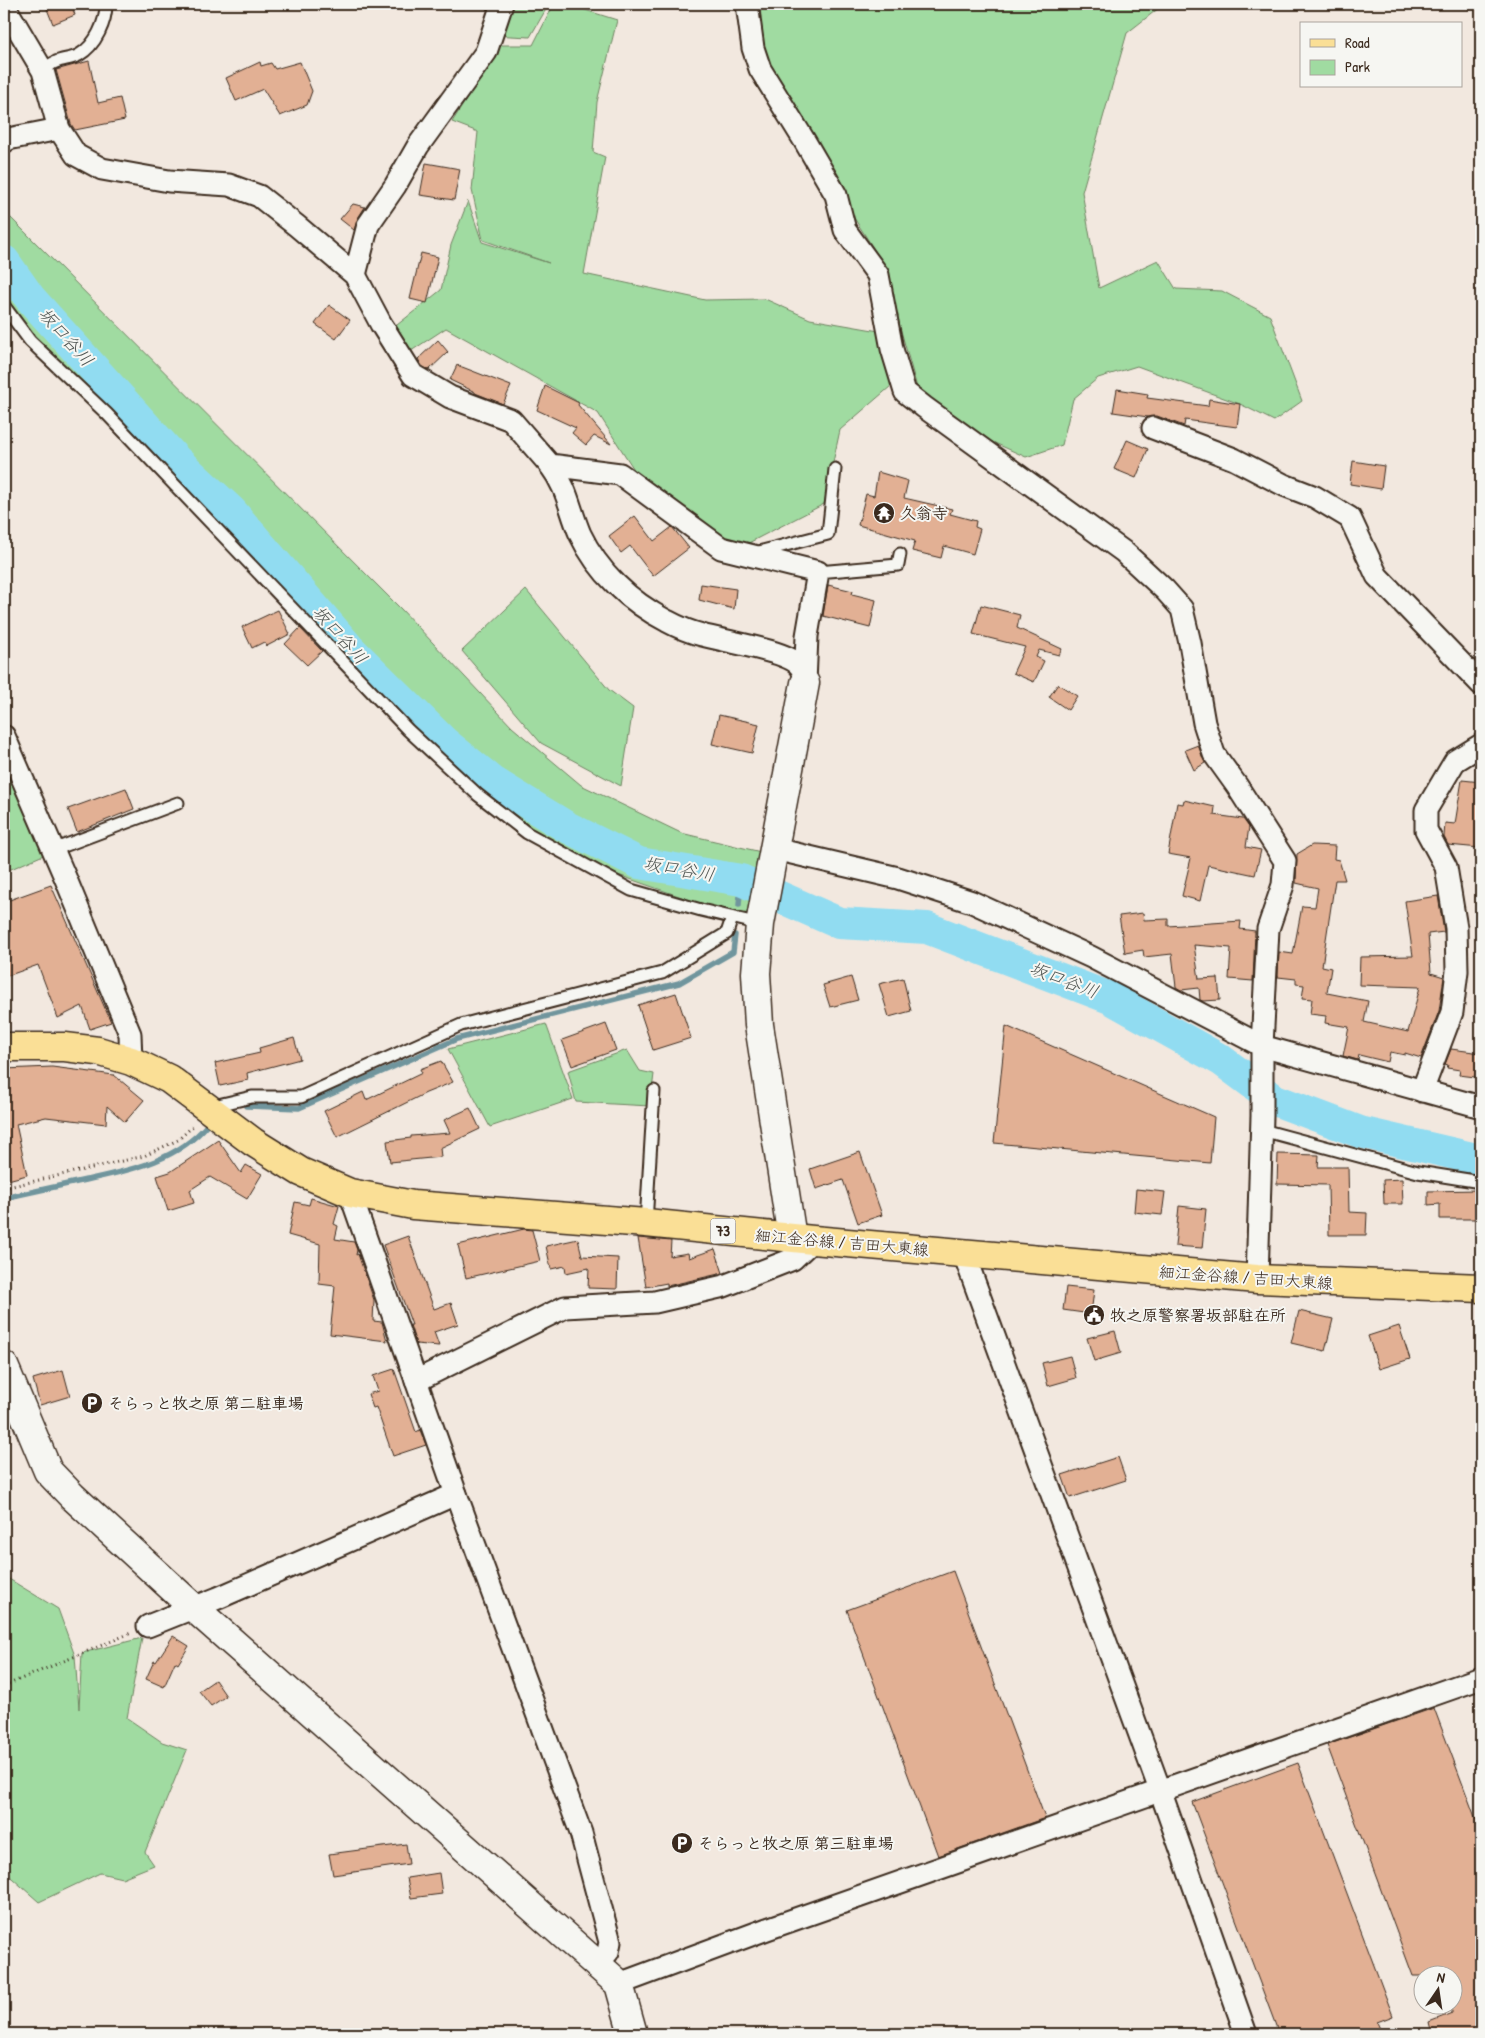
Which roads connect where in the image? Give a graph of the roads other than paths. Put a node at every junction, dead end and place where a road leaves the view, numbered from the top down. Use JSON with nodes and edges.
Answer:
{"nodes":[{"id":1,"x":106,"y":4,"type":"edge"},
{"id":2,"x":502,"y":4,"type":"edge"},
{"id":3,"x":747,"y":4,"type":"edge"},
{"id":4,"x":4,"y":5,"type":"edge"},
{"id":5,"x":43,"y":71,"type":"junction"},
{"id":6,"x":59,"y":129,"type":"junction"},
{"id":7,"x":4,"y":142,"type":"edge"},
{"id":8,"x":355,"y":275,"type":"junction"},
{"id":9,"x":4,"y":306,"type":"edge"},
{"id":10,"x":1153,"y":428,"type":"dead end"},
{"id":11,"x":550,"y":465,"type":"junction"},
{"id":12,"x":836,"y":470,"type":"dead end"},
{"id":13,"x":900,"y":554,"type":"dead end"},
{"id":14,"x":749,"y":555,"type":"junction"},
{"id":15,"x":818,"y":572,"type":"junction"},
{"id":16,"x":805,"y":683,"type":"junction"},
{"id":17,"x":1481,"y":684,"type":"edge"},
{"id":18,"x":4,"y":736,"type":"edge"},
{"id":19,"x":1481,"y":745,"type":"edge"},
{"id":20,"x":178,"y":803,"type":"dead end"},
{"id":21,"x":53,"y":850,"type":"junction"},
{"id":22,"x":774,"y":853,"type":"junction"},
{"id":23,"x":732,"y":918,"type":"junction"},
{"id":24,"x":761,"y":919,"type":"junction"},
{"id":25,"x":1262,"y":1046,"type":"junction"},
{"id":26,"x":4,"y":1047,"type":"edge"},
{"id":27,"x":131,"y":1061,"type":"junction"},
{"id":28,"x":654,"y":1091,"type":"dead end"},
{"id":29,"x":1422,"y":1091,"type":"junction"},
{"id":30,"x":1481,"y":1107,"type":"edge"},
{"id":31,"x":210,"y":1110,"type":"junction"},
{"id":32,"x":1262,"y":1123,"type":"junction"},
{"id":33,"x":1481,"y":1182,"type":"edge"},
{"id":34,"x":350,"y":1192,"type":"junction"},
{"id":35,"x":646,"y":1223,"type":"junction"},
{"id":36,"x":802,"y":1239,"type":"junction"},
{"id":37,"x":964,"y":1254,"type":"junction"},
{"id":38,"x":1256,"y":1280,"type":"junction"},
{"id":39,"x":1481,"y":1288,"type":"edge"},
{"id":40,"x":4,"y":1366,"type":"edge"},
{"id":41,"x":416,"y":1381,"type":"junction"},
{"id":42,"x":456,"y":1494,"type":"junction"},
{"id":43,"x":194,"y":1608,"type":"junction"},
{"id":44,"x":148,"y":1626,"type":"road end"},
{"id":45,"x":1481,"y":1678,"type":"edge"},
{"id":46,"x":1160,"y":1790,"type":"junction"},
{"id":47,"x":597,"y":1965,"type":"junction"},
{"id":48,"x":619,"y":1984,"type":"junction"},
{"id":49,"x":633,"y":2034,"type":"edge"},
{"id":50,"x":1246,"y":2034,"type":"edge"}],
"edges":[{"from":1,"to":5,"type":"lane"},
{"from":2,"to":8,"type":"street"},
{"from":3,"to":25,"type":"street"},
{"from":4,"to":5,"type":"street"},
{"from":5,"to":6,"type":"street"},
{"from":6,"to":7,"type":"street"},
{"from":6,"to":8,"type":"street"},
{"from":8,"to":11,"type":"street"},
{"from":9,"to":23,"type":"lane"},
{"from":10,"to":17,"type":"street"},
{"from":11,"to":14,"type":"street"},
{"from":11,"to":16,"type":"street"},
{"from":12,"to":14,"type":"lane"},
{"from":13,"to":15,"type":"lane"},
{"from":14,"to":15,"type":"street"},
{"from":15,"to":16,"type":"street"},
{"from":16,"to":22,"type":"street"},
{"from":18,"to":21,"type":"street"},
{"from":19,"to":29,"type":"street"},
{"from":20,"to":21,"type":"lane"},
{"from":21,"to":27,"type":"street"},
{"from":22,"to":24,"type":"street"},
{"from":22,"to":25,"type":"street"},
{"from":23,"to":24,"type":"lane"},
{"from":23,"to":31,"type":"lane"},
{"from":24,"to":36,"type":"street"},
{"from":25,"to":29,"type":"street"},
{"from":25,"to":32,"type":"street"},
{"from":26,"to":27,"type":"main road","name":"細江金谷線 / 吉田大東線","number":"73"},
{"from":27,"to":31,"type":"main road","name":"細江金谷線 / 吉田大東線","number":"73"},
{"from":28,"to":35,"type":"lane"},
{"from":29,"to":30,"type":"street"},
{"from":31,"to":34,"type":"main road","name":"細江金谷線 / 吉田大東線","number":"73"},
{"from":32,"to":33,"type":"lane"},
{"from":32,"to":38,"type":"street"},
{"from":34,"to":35,"type":"main road","name":"細江金谷線 / 吉田大東線","number":"73"},
{"from":34,"to":41,"type":"street"},
{"from":35,"to":36,"type":"main road","name":"細江金谷線 / 吉田大東線","number":"73"},
{"from":36,"to":37,"type":"main road","name":"細江金谷線 / 吉田大東線","number":"73"},
{"from":36,"to":41,"type":"street"},
{"from":37,"to":38,"type":"main road","name":"細江金谷線 / 吉田大東線","number":"73"},
{"from":37,"to":46,"type":"street"},
{"from":38,"to":39,"type":"main road","name":"細江金谷線 / 吉田大東線","number":"73"},
{"from":40,"to":43,"type":"street"},
{"from":41,"to":42,"type":"street"},
{"from":42,"to":43,"type":"street"},
{"from":42,"to":47,"type":"street"},
{"from":43,"to":44,"type":"street"},
{"from":43,"to":47,"type":"street"},
{"from":45,"to":46,"type":"street"},
{"from":46,"to":48,"type":"street"},
{"from":46,"to":50,"type":"street"},
{"from":47,"to":48,"type":"street"},
{"from":48,"to":49,"type":"street"}]}
